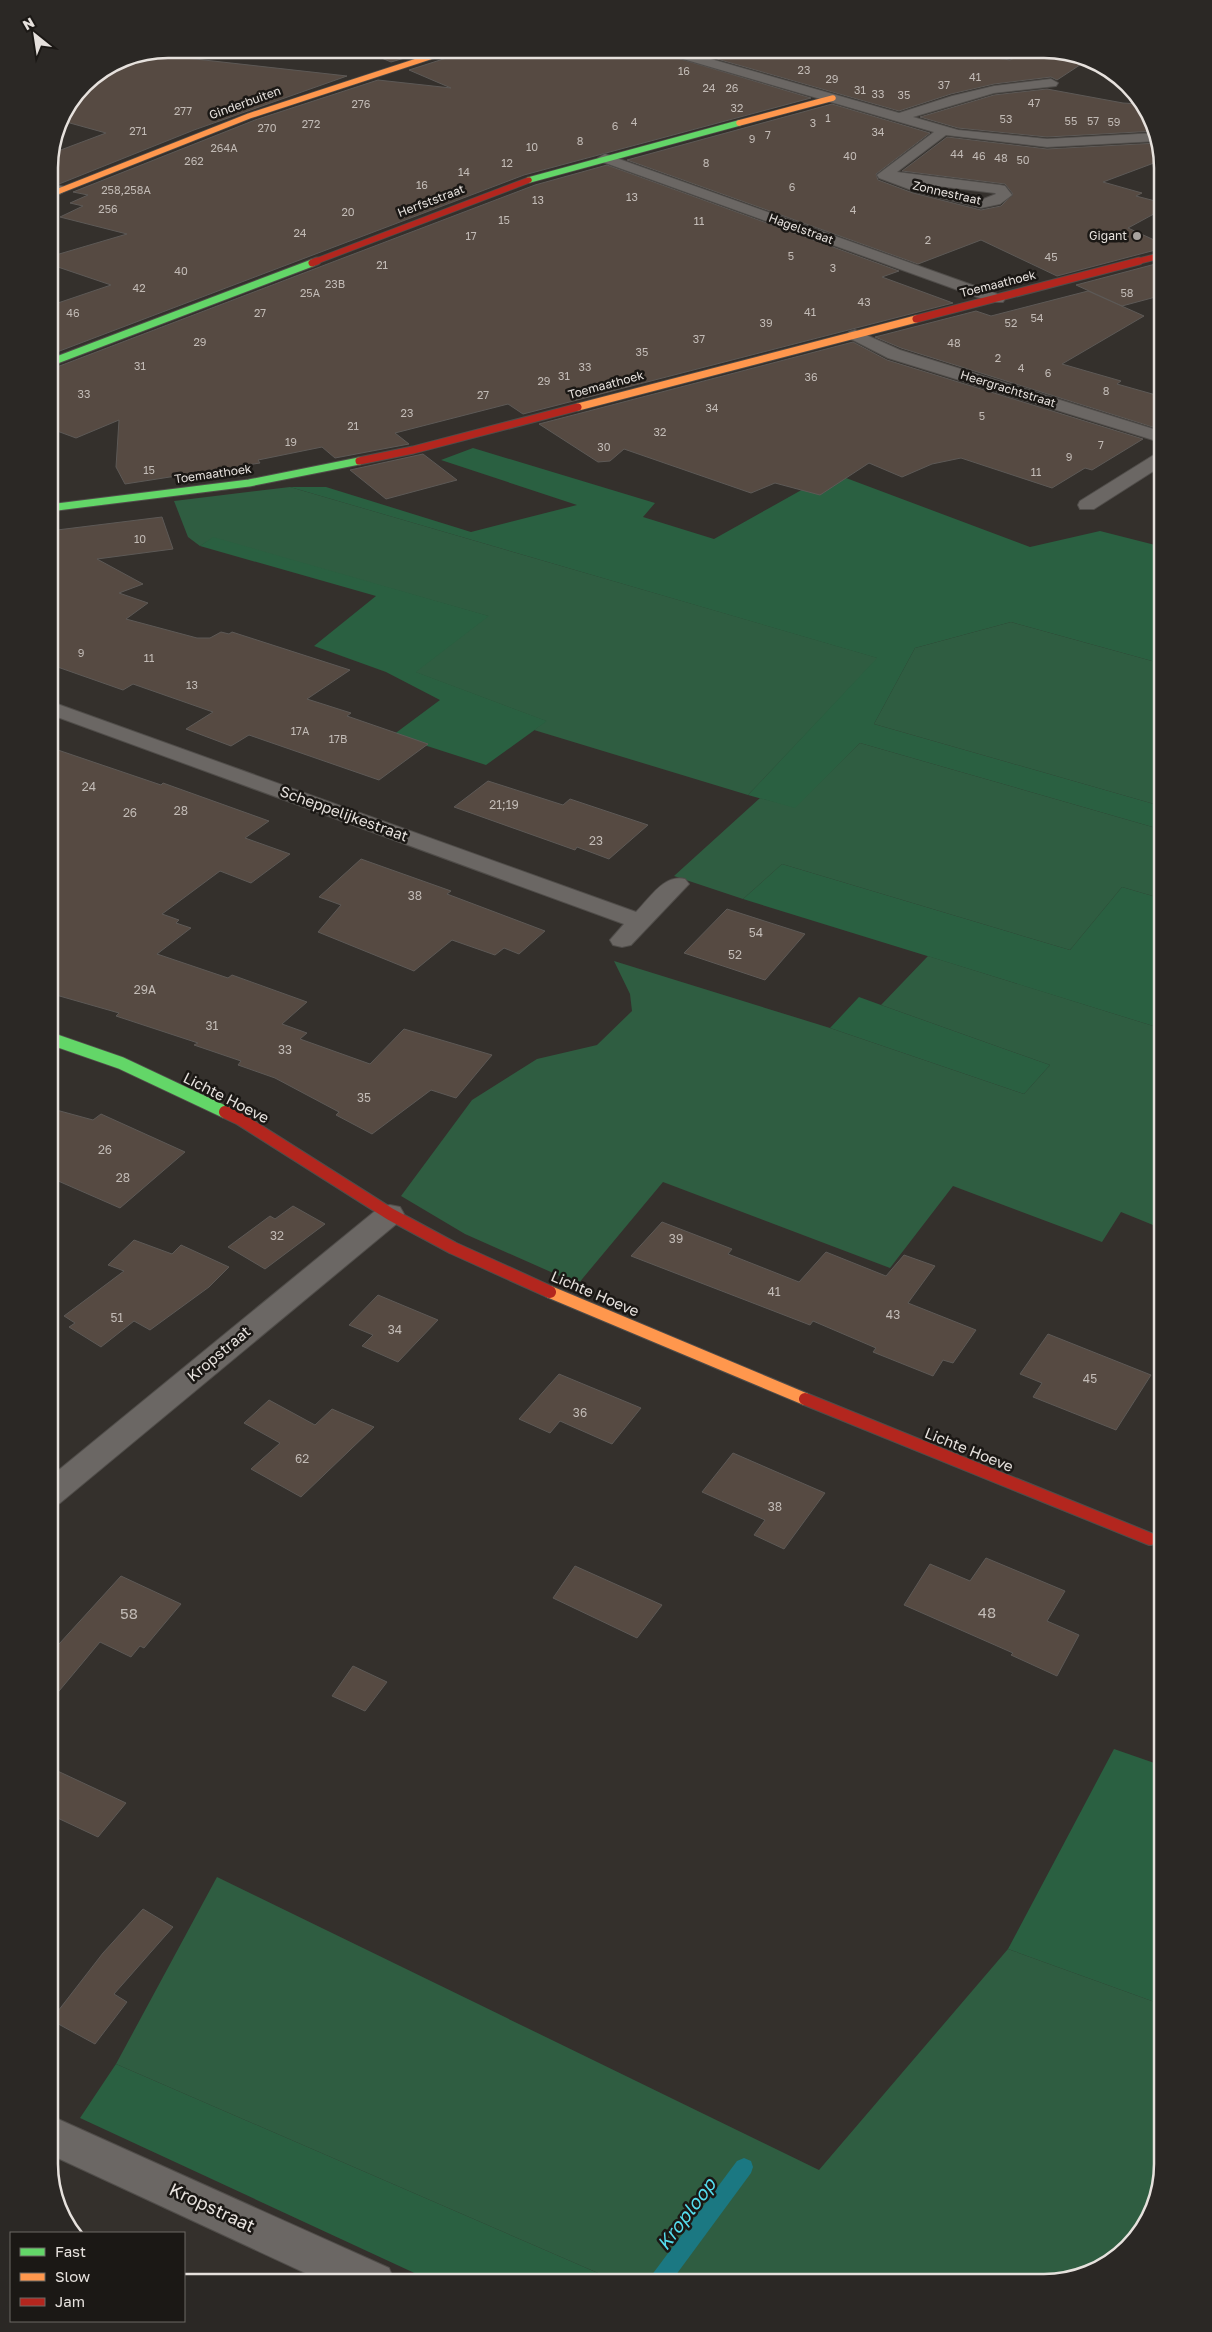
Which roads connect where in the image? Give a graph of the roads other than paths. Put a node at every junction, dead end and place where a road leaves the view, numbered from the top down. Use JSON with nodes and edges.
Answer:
{"nodes":[{"id":1,"x":427,"y":57,"type":"edge"},
{"id":2,"x":693,"y":58,"type":"edge"},
{"id":3,"x":702,"y":58,"type":"edge"},
{"id":4,"x":698,"y":59,"type":"junction"},
{"id":5,"x":1051,"y":83,"type":"dead end"},
{"id":6,"x":833,"y":98,"type":"junction"},
{"id":7,"x":901,"y":117,"type":"junction"},
{"id":8,"x":944,"y":130,"type":"junction"},
{"id":9,"x":1150,"y":137,"type":"edge"},
{"id":10,"x":605,"y":158,"type":"junction"},
{"id":11,"x":884,"y":175,"type":"junction"},
{"id":12,"x":58,"y":189,"type":"edge"},
{"id":13,"x":1154,"y":257,"type":"edge"},
{"id":14,"x":998,"y":299,"type":"junction"},
{"id":15,"x":855,"y":335,"type":"junction"},
{"id":16,"x":58,"y":360,"type":"edge"},
{"id":17,"x":1154,"y":435,"type":"edge"},
{"id":18,"x":1154,"y":463,"type":"edge"},
{"id":19,"x":1088,"y":505,"type":"dead end"},
{"id":20,"x":58,"y":507,"type":"edge"},
{"id":21,"x":58,"y":710,"type":"edge"},
{"id":22,"x":677,"y":884,"type":"dead end"},
{"id":23,"x":639,"y":921,"type":"junction"},
{"id":24,"x":622,"y":940,"type":"dead end"},
{"id":25,"x":58,"y":1041,"type":"edge"},
{"id":26,"x":390,"y":1214,"type":"junction"},
{"id":27,"x":57,"y":1488,"type":"edge"},
{"id":28,"x":1150,"y":1539,"type":"dead end"},
{"id":29,"x":57,"y":2138,"type":"edge"},
{"id":30,"x":354,"y":2274,"type":"edge"}],
"edges":[{"from":1,"to":12,"type":"street","name":"Ginderbuiten"},
{"from":2,"to":4,"type":"street"},
{"from":3,"to":4,"type":"street"},
{"from":4,"to":6,"type":"street"},
{"from":5,"to":7,"type":"street"},
{"from":6,"to":7,"type":"street"},
{"from":6,"to":10,"type":"street","name":"Herfststraat"},
{"from":7,"to":8,"type":"street"},
{"from":8,"to":9,"type":"street"},
{"from":8,"to":11,"type":"street","name":"Zonnestraat"},
{"from":10,"to":14,"type":"street","name":"Hagelstraat"},
{"from":10,"to":16,"type":"street","name":"Herfststraat"},
{"from":11,"to":11,"type":"street","name":"Zonnestraat"},
{"from":13,"to":14,"type":"street","name":"Toemaathoek"},
{"from":14,"to":15,"type":"street","name":"Toemaathoek"},
{"from":15,"to":17,"type":"street","name":"Heergrachtstraat"},
{"from":15,"to":20,"type":"street","name":"Toemaathoek"},
{"from":18,"to":19,"type":"street"},
{"from":21,"to":23,"type":"street","name":"Scheppelijkestraat"},
{"from":22,"to":23,"type":"street"},
{"from":23,"to":24,"type":"street"},
{"from":25,"to":26,"type":"street","name":"Lichte Hoeve"},
{"from":26,"to":27,"type":"street","name":"Kropstraat"},
{"from":26,"to":28,"type":"street","name":"Lichte Hoeve"},
{"from":29,"to":30,"type":"street","name":"Kropstraat"}]}
